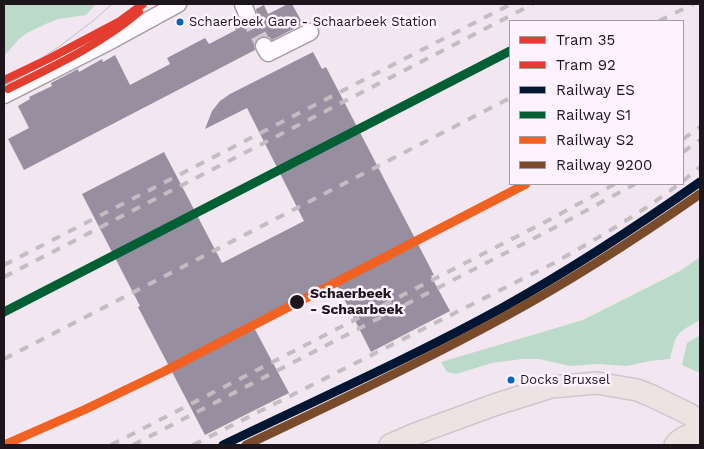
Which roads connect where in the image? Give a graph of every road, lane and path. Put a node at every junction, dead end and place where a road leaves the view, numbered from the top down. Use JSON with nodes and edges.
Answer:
{"nodes":[{"id":1,"x":178,"y":4,"type":"edge"},
{"id":2,"x":163,"y":8,"type":"edge"},
{"id":3,"x":310,"y":32,"type":"dead end"},
{"id":4,"x":264,"y":46,"type":"dead end"},
{"id":5,"x":4,"y":95,"type":"edge"},
{"id":6,"x":700,"y":422,"type":"edge"},
{"id":7,"x":700,"y":434,"type":"edge"},
{"id":8,"x":390,"y":445,"type":"edge"},
{"id":9,"x":675,"y":445,"type":"edge"}],
"edges":[{"from":1,"to":2,"type":"street"},
{"from":2,"to":5,"type":"street"},
{"from":3,"to":4,"type":"street"},
{"from":6,"to":8,"type":"main road"},
{"from":7,"to":9,"type":"main road"}]}
